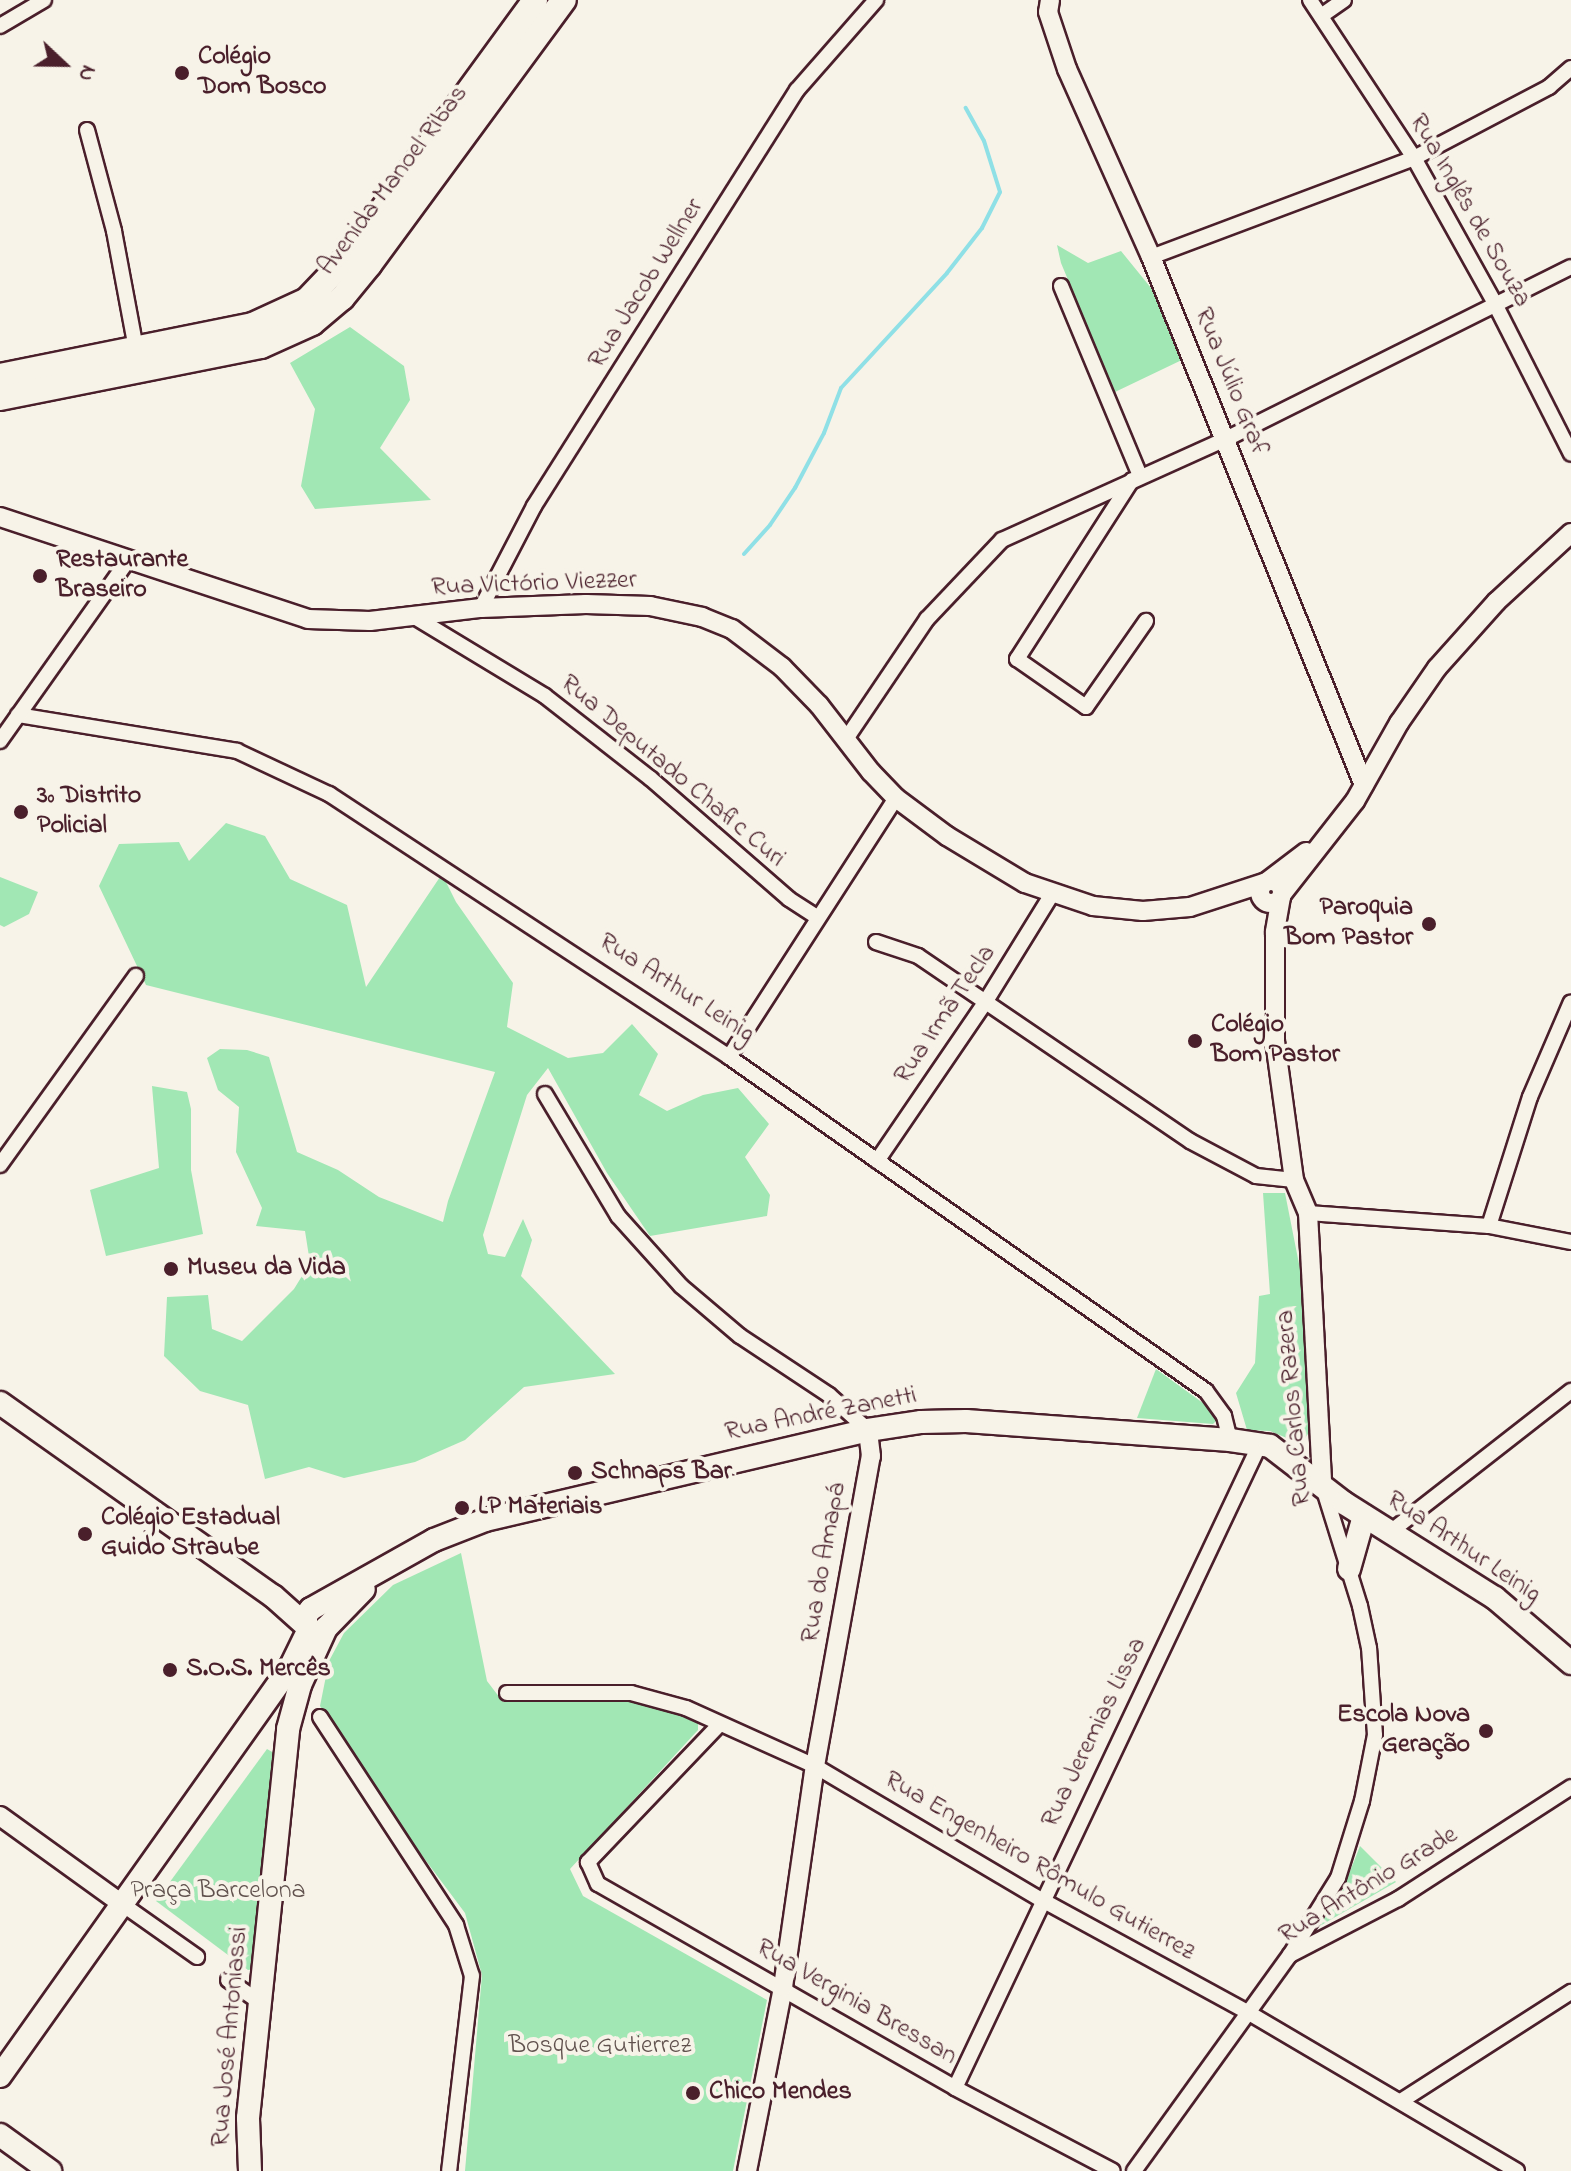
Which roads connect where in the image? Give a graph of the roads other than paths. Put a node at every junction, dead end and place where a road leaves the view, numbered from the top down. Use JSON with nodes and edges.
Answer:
{"nodes":[{"id":1,"x":44,"y":0,"type":"edge"},
{"id":2,"x":535,"y":0,"type":"edge"},
{"id":3,"x":564,"y":0,"type":"edge"},
{"id":4,"x":876,"y":0,"type":"edge"},
{"id":5,"x":1050,"y":0,"type":"edge"},
{"id":6,"x":1310,"y":0,"type":"edge"},
{"id":7,"x":1344,"y":0,"type":"edge"},
{"id":8,"x":1321,"y":16,"type":"junction"},
{"id":9,"x":0,"y":26,"type":"edge"},
{"id":10,"x":513,"y":51,"type":"junction"},
{"id":11,"x":1571,"y":68,"type":"edge"},
{"id":12,"x":477,"y":99,"type":"junction"},
{"id":13,"x":87,"y":130,"type":"dead end"},
{"id":14,"x":1414,"y":158,"type":"junction"},
{"id":15,"x":1151,"y":257,"type":"junction"},
{"id":16,"x":1571,"y":267,"type":"edge"},
{"id":17,"x":1061,"y":286,"type":"dead end"},
{"id":18,"x":1494,"y":302,"type":"junction"},
{"id":19,"x":136,"y":349,"type":"junction"},
{"id":20,"x":0,"y":376,"type":"edge"},
{"id":21,"x":0,"y":398,"type":"edge"},
{"id":22,"x":1226,"y":439,"type":"junction"},
{"id":23,"x":1571,"y":454,"type":"edge"},
{"id":24,"x":1136,"y":478,"type":"junction"},
{"id":25,"x":0,"y":517,"type":"edge"},
{"id":26,"x":1571,"y":533,"type":"edge"},
{"id":27,"x":128,"y":560,"type":"junction"},
{"id":28,"x":481,"y":608,"type":"junction"},
{"id":29,"x":413,"y":616,"type":"junction"},
{"id":30,"x":1146,"y":621,"type":"dead end"},
{"id":31,"x":18,"y":715,"type":"junction"},
{"id":32,"x":846,"y":739,"type":"junction"},
{"id":33,"x":0,"y":741,"type":"edge"},
{"id":34,"x":1364,"y":785,"type":"junction"},
{"id":35,"x":896,"y":798,"type":"junction"},
{"id":36,"x":1271,"y":893,"type":"junction"},
{"id":37,"x":1052,"y":894,"type":"junction"},
{"id":38,"x":817,"y":917,"type":"junction"},
{"id":39,"x":876,"y":942,"type":"dead end"},
{"id":40,"x":136,"y":976,"type":"dead end"},
{"id":41,"x":986,"y":1001,"type":"junction"},
{"id":42,"x":1571,"y":1002,"type":"edge"},
{"id":43,"x":729,"y":1057,"type":"junction"},
{"id":44,"x":545,"y":1094,"type":"dead end"},
{"id":45,"x":877,"y":1161,"type":"junction"},
{"id":46,"x":0,"y":1165,"type":"edge"},
{"id":47,"x":1294,"y":1180,"type":"junction"},
{"id":48,"x":1308,"y":1213,"type":"junction"},
{"id":49,"x":1489,"y":1226,"type":"junction"},
{"id":50,"x":1571,"y":1242,"type":"edge"},
{"id":51,"x":1571,"y":1391,"type":"edge"},
{"id":52,"x":0,"y":1403,"type":"edge"},
{"id":53,"x":868,"y":1430,"type":"junction"},
{"id":54,"x":1230,"y":1440,"type":"junction"},
{"id":55,"x":1260,"y":1444,"type":"junction"},
{"id":56,"x":1322,"y":1484,"type":"junction"},
{"id":57,"x":1364,"y":1516,"type":"junction"},
{"id":58,"x":1389,"y":1533,"type":"junction"},
{"id":59,"x":1349,"y":1569,"type":"junction"},
{"id":60,"x":316,"y":1621,"type":"junction"},
{"id":61,"x":1571,"y":1663,"type":"edge"},
{"id":62,"x":507,"y":1693,"type":"dead end"},
{"id":63,"x":320,"y":1717,"type":"dead end"},
{"id":64,"x":719,"y":1725,"type":"junction"},
{"id":65,"x":815,"y":1766,"type":"junction"},
{"id":66,"x":1571,"y":1787,"type":"edge"},
{"id":67,"x":0,"y":1816,"type":"edge"},
{"id":68,"x":1042,"y":1900,"type":"junction"},
{"id":69,"x":122,"y":1904,"type":"junction"},
{"id":70,"x":1290,"y":1955,"type":"junction"},
{"id":71,"x":197,"y":1957,"type":"dead end"},
{"id":72,"x":228,"y":1980,"type":"dead end"},
{"id":73,"x":783,"y":1987,"type":"junction"},
{"id":74,"x":1571,"y":1992,"type":"edge"},
{"id":75,"x":259,"y":2002,"type":"junction"},
{"id":76,"x":1249,"y":2013,"type":"junction"},
{"id":77,"x":0,"y":2076,"type":"edge"},
{"id":78,"x":955,"y":2088,"type":"junction"},
{"id":79,"x":1401,"y":2101,"type":"junction"},
{"id":80,"x":0,"y":2135,"type":"edge"},
{"id":81,"x":50,"y":2171,"type":"edge"},
{"id":82,"x":250,"y":2171,"type":"edge"},
{"id":83,"x":449,"y":2171,"type":"edge"},
{"id":84,"x":747,"y":2171,"type":"edge"},
{"id":85,"x":1113,"y":2171,"type":"edge"},
{"id":86,"x":1134,"y":2171,"type":"edge"},
{"id":87,"x":1517,"y":2171,"type":"edge"}],
"edges":[{"from":1,"to":9,"type":"street"},
{"from":2,"to":10,"type":"main road","name":"Avenida Manoel Ribas"},
{"from":3,"to":10,"type":"main road","name":"Avenida Manoel Ribas"},
{"from":4,"to":28,"type":"street","name":"Rua Jacob Wellner"},
{"from":5,"to":15,"type":"street","name":"Rua Júlio Graf"},
{"from":6,"to":8,"type":"street","name":"Rua Inglês de Souza"},
{"from":7,"to":8,"type":"street"},
{"from":8,"to":14,"type":"street","name":"Rua Inglês de Souza"},
{"from":10,"to":12,"type":"main road","name":"Avenida Manoel Ribas"},
{"from":11,"to":14,"type":"street"},
{"from":12,"to":19,"type":"main road","name":"Avenida Manoel Ribas"},
{"from":12,"to":21,"type":"main road","name":"Avenida Manoel Ribas"},
{"from":13,"to":19,"type":"street"},
{"from":14,"to":15,"type":"street"},
{"from":14,"to":18,"type":"street","name":"Rua Inglês de Souza"},
{"from":15,"to":22,"type":"street","name":"Rua Júlio Graf"},
{"from":16,"to":18,"type":"street"},
{"from":17,"to":24,"type":"street"},
{"from":18,"to":22,"type":"street"},
{"from":18,"to":23,"type":"street","name":"Rua Inglês de Souza"},
{"from":19,"to":20,"type":"main road","name":"Avenida Manoel Ribas"},
{"from":22,"to":24,"type":"street"},
{"from":22,"to":34,"type":"street","name":"Rua Júlio Graf"},
{"from":24,"to":30,"type":"street"},
{"from":24,"to":32,"type":"street"},
{"from":25,"to":27,"type":"street","name":"Rua Victório Viezzer"},
{"from":26,"to":34,"type":"street"},
{"from":27,"to":29,"type":"street","name":"Rua Victório Viezzer"},
{"from":27,"to":31,"type":"street"},
{"from":28,"to":29,"type":"street","name":"Rua Victório Viezzer"},
{"from":28,"to":32,"type":"street","name":"Rua Victório Viezzer"},
{"from":29,"to":38,"type":"street","name":"Rua Deputado Chafic Curi"},
{"from":31,"to":33,"type":"street"},
{"from":31,"to":43,"type":"street","name":"Rua Arthur Leinig"},
{"from":32,"to":35,"type":"street","name":"Rua Victório Viezzer"},
{"from":34,"to":36,"type":"street"},
{"from":35,"to":37,"type":"street","name":"Rua Victório Viezzer"},
{"from":35,"to":38,"type":"street"},
{"from":36,"to":37,"type":"street","name":"Rua Victório Viezzer"},
{"from":36,"to":47,"type":"street","name":"Rua Carlos Razera"},
{"from":37,"to":41,"type":"street","name":"Rua Irmã Tecla"},
{"from":38,"to":43,"type":"street"},
{"from":39,"to":41,"type":"street"},
{"from":40,"to":46,"type":"street"},
{"from":41,"to":45,"type":"street","name":"Rua Irmã Tecla"},
{"from":41,"to":47,"type":"street"},
{"from":42,"to":49,"type":"street"},
{"from":43,"to":45,"type":"street","name":"Rua Arthur Leinig"},
{"from":44,"to":53,"type":"street"},
{"from":45,"to":54,"type":"street","name":"Rua Arthur Leinig"},
{"from":47,"to":48,"type":"street","name":"Rua Carlos Razera"},
{"from":48,"to":49,"type":"street"},
{"from":48,"to":56,"type":"street","name":"Rua Carlos Razera"},
{"from":49,"to":50,"type":"street"},
{"from":51,"to":58,"type":"street"},
{"from":52,"to":60,"type":"main road"},
{"from":53,"to":54,"type":"main road","name":"Rua André Zanetti"},
{"from":53,"to":60,"type":"main road","name":"Rua André Zanetti"},
{"from":53,"to":65,"type":"street","name":"Rua do Amapá"},
{"from":54,"to":55,"type":"main road","name":"Rua André Zanetti"},
{"from":55,"to":56,"type":"main road","name":"Rua André Zanetti"},
{"from":55,"to":68,"type":"street","name":"Rua Jeremias Lissa"},
{"from":56,"to":57,"type":"main road","name":"Rua Arthur Leinig"},
{"from":56,"to":59,"type":"street","name":"Rua Carlos Razera"},
{"from":57,"to":58,"type":"main road","name":"Rua Arthur Leinig"},
{"from":57,"to":59,"type":"main road"},
{"from":58,"to":61,"type":"main road","name":"Rua Arthur Leinig"},
{"from":59,"to":70,"type":"street","name":"Rua Carlos Razera"},
{"from":60,"to":69,"type":"main road"},
{"from":60,"to":75,"type":"main road","name":"Rua José Antoniassi"},
{"from":62,"to":64,"type":"street","name":"Rua Engenheiro Rômulo Gutierrez"},
{"from":63,"to":83,"type":"street"},
{"from":64,"to":65,"type":"street","name":"Rua Engenheiro Rômulo Gutierrez"},
{"from":64,"to":73,"type":"street","name":"Rua Verginia Bressan"},
{"from":65,"to":68,"type":"street","name":"Rua Engenheiro Rômulo Gutierrez"},
{"from":65,"to":73,"type":"street","name":"Rua do Amapá"},
{"from":66,"to":70,"type":"street","name":"Rua Antônio Grade"},
{"from":67,"to":69,"type":"street"},
{"from":68,"to":76,"type":"street","name":"Rua Engenheiro Rômulo Gutierrez"},
{"from":68,"to":78,"type":"street","name":"Rua Jeremias Lissa"},
{"from":69,"to":71,"type":"street"},
{"from":69,"to":77,"type":"main road"},
{"from":70,"to":76,"type":"street","name":"Rua Antônio Grade"},
{"from":72,"to":75,"type":"street"},
{"from":73,"to":78,"type":"street","name":"Rua Verginia Bressan"},
{"from":73,"to":84,"type":"street","name":"Rua do Amapá"},
{"from":74,"to":79,"type":"street"},
{"from":75,"to":82,"type":"main road","name":"Rua José Antoniassi"},
{"from":76,"to":79,"type":"street","name":"Rua Engenheiro Rômulo Gutierrez"},
{"from":76,"to":86,"type":"street","name":"Rua Antônio Grade"},
{"from":78,"to":85,"type":"street","name":"Rua Verginia Bressan"},
{"from":79,"to":87,"type":"street","name":"Rua Engenheiro Rômulo Gutierrez"},
{"from":80,"to":81,"type":"main road"}]}
